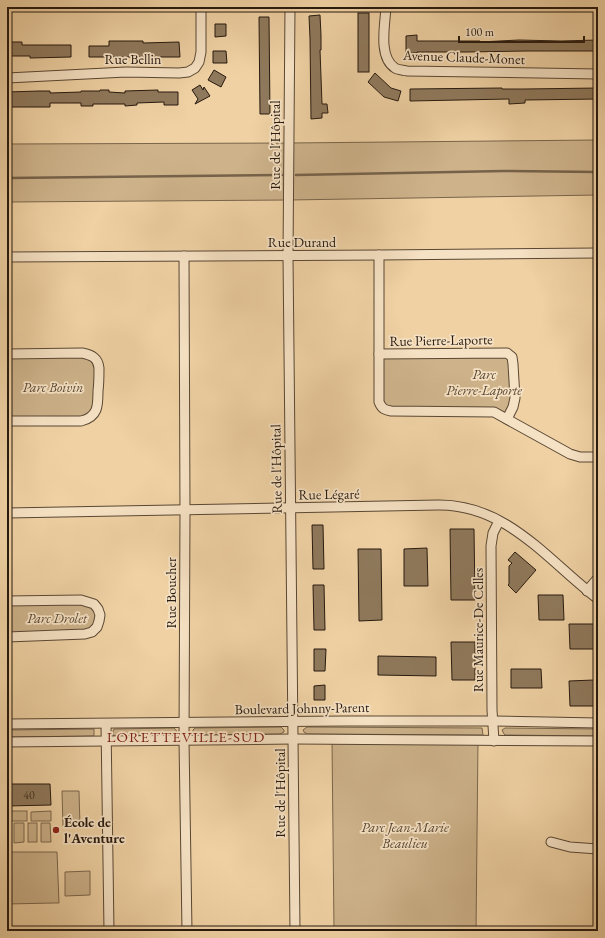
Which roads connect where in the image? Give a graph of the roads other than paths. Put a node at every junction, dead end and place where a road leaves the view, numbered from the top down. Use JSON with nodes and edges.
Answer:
{"nodes":[{"id":1,"x":201,"y":7,"type":"edge"},
{"id":2,"x":290,"y":7,"type":"edge"},
{"id":3,"x":386,"y":7,"type":"edge"},
{"id":4,"x":598,"y":74,"type":"edge"},
{"id":5,"x":7,"y":78,"type":"edge"},
{"id":6,"x":598,"y":253,"type":"edge"},
{"id":7,"x":378,"y":255,"type":"junction"},
{"id":8,"x":184,"y":256,"type":"junction"},
{"id":9,"x":288,"y":256,"type":"junction"},
{"id":10,"x":7,"y":257,"type":"edge"},
{"id":11,"x":7,"y":354,"type":"edge"},
{"id":12,"x":379,"y":354,"type":"junction"},
{"id":13,"x":507,"y":419,"type":"junction"},
{"id":14,"x":7,"y":421,"type":"edge"},
{"id":15,"x":598,"y":457,"type":"edge"},
{"id":16,"x":291,"y":508,"type":"junction"},
{"id":17,"x":185,"y":510,"type":"junction"},
{"id":18,"x":7,"y":513,"type":"edge"},
{"id":19,"x":499,"y":521,"type":"junction"},
{"id":20,"x":598,"y":578,"type":"edge"},
{"id":21,"x":587,"y":591,"type":"junction"},
{"id":22,"x":598,"y":599,"type":"edge"},
{"id":23,"x":7,"y":601,"type":"edge"},
{"id":24,"x":7,"y":637,"type":"edge"},
{"id":25,"x":293,"y":721,"type":"junction"},
{"id":26,"x":493,"y":721,"type":"junction"},
{"id":27,"x":184,"y":723,"type":"junction"},
{"id":28,"x":598,"y":723,"type":"edge"},
{"id":29,"x":7,"y":724,"type":"edge"},
{"id":30,"x":106,"y":724,"type":"junction"},
{"id":31,"x":294,"y":739,"type":"junction"},
{"id":32,"x":184,"y":740,"type":"junction"},
{"id":33,"x":106,"y":741,"type":"junction"},
{"id":34,"x":494,"y":741,"type":"junction"},
{"id":35,"x":598,"y":741,"type":"edge"},
{"id":36,"x":7,"y":742,"type":"edge"},
{"id":37,"x":551,"y":842,"type":"dead end"},
{"id":38,"x":598,"y":849,"type":"edge"},
{"id":39,"x":109,"y":931,"type":"edge"},
{"id":40,"x":187,"y":931,"type":"edge"},
{"id":41,"x":296,"y":931,"type":"edge"}],
"edges":[{"from":1,"to":5,"type":"street","name":"Rue Bellin"},
{"from":2,"to":9,"type":"street","name":"Rue de l'Hôpital"},
{"from":3,"to":4,"type":"street","name":"Avenue Claude-Monet"},
{"from":6,"to":7,"type":"street","name":"Rue Durand"},
{"from":7,"to":9,"type":"street","name":"Rue Durand"},
{"from":7,"to":12,"type":"street","name":"Rue Pierre-Laporte"},
{"from":8,"to":9,"type":"street","name":"Rue Durand"},
{"from":8,"to":10,"type":"street","name":"Rue Durand"},
{"from":8,"to":17,"type":"street","name":"Rue Boucher"},
{"from":9,"to":16,"type":"street","name":"Rue de l'Hôpital"},
{"from":11,"to":14,"type":"street"},
{"from":12,"to":13,"type":"street","name":"Rue Pierre-Laporte"},
{"from":12,"to":13,"type":"street","name":"Rue Pierre-Laporte"},
{"from":13,"to":15,"type":"street","name":"Rue Pierre-Laporte"},
{"from":16,"to":17,"type":"street","name":"Rue Légaré"},
{"from":16,"to":19,"type":"street","name":"Rue Légaré"},
{"from":16,"to":25,"type":"street","name":"Rue de l'Hôpital"},
{"from":17,"to":18,"type":"street","name":"Rue Légaré"},
{"from":17,"to":27,"type":"street","name":"Rue Boucher"},
{"from":19,"to":21,"type":"street","name":"Rue Légaré"},
{"from":19,"to":26,"type":"street","name":"Rue Maurice-De Celles"},
{"from":20,"to":21,"type":"street"},
{"from":21,"to":22,"type":"street","name":"Rue Légaré"},
{"from":23,"to":24,"type":"street"},
{"from":25,"to":26,"type":"street","name":"Boulevard Johnny-Parent"},
{"from":25,"to":27,"type":"street","name":"Boulevard Johnny-Parent"},
{"from":25,"to":31,"type":"street","name":"Rue de l'Hôpital"},
{"from":26,"to":28,"type":"street","name":"Boulevard Johnny-Parent"},
{"from":26,"to":34,"type":"street","name":"Rue Maurice-De Celles"},
{"from":27,"to":30,"type":"street","name":"Boulevard Johnny-Parent"},
{"from":27,"to":32,"type":"street","name":"Rue Boucher"},
{"from":29,"to":30,"type":"street","name":"Boulevard Johnny-Parent"},
{"from":30,"to":33,"type":"street"},
{"from":31,"to":32,"type":"street"},
{"from":31,"to":34,"type":"street"},
{"from":31,"to":41,"type":"street","name":"Rue de l'Hôpital"},
{"from":32,"to":33,"type":"street"},
{"from":32,"to":40,"type":"street","name":"Rue Boucher"},
{"from":33,"to":36,"type":"street"},
{"from":33,"to":39,"type":"street"},
{"from":34,"to":35,"type":"street"},
{"from":37,"to":38,"type":"street"}]}
